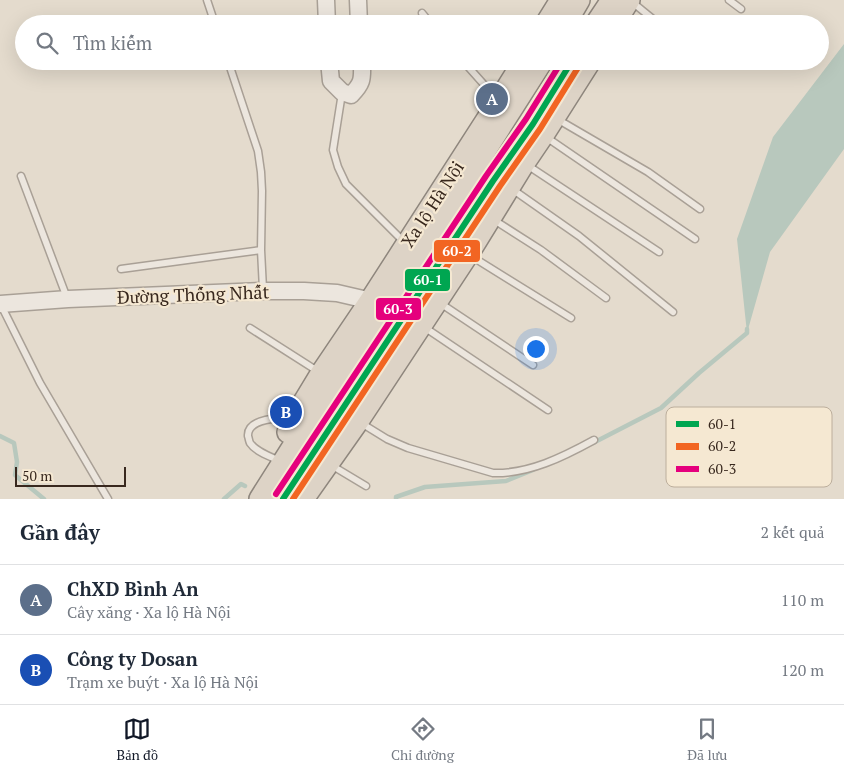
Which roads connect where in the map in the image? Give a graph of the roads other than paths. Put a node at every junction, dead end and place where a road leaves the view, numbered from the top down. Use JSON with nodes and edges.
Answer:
{"nodes":[{"id":1,"x":207,"y":0,"type":"edge"},
{"id":2,"x":326,"y":0,"type":"edge"},
{"id":3,"x":358,"y":0,"type":"edge"},
{"id":4,"x":560,"y":0,"type":"edge"},
{"id":5,"x":579,"y":0,"type":"edge"},
{"id":6,"x":612,"y":0,"type":"edge"},
{"id":7,"x":629,"y":0,"type":"edge"},
{"id":8,"x":729,"y":0,"type":"edge"},
{"id":9,"x":741,"y":9,"type":"dead end"},
{"id":10,"x":212,"y":15,"type":"edge"},
{"id":11,"x":327,"y":15,"type":"edge"},
{"id":12,"x":359,"y":15,"type":"edge"},
{"id":13,"x":551,"y":15,"type":"edge"},
{"id":14,"x":570,"y":15,"type":"edge"},
{"id":15,"x":602,"y":15,"type":"edge"},
{"id":16,"x":620,"y":15,"type":"edge"},
{"id":17,"x":648,"y":15,"type":"edge"},
{"id":18,"x":231,"y":70,"type":"edge"},
{"id":19,"x":330,"y":70,"type":"edge"},
{"id":20,"x":362,"y":70,"type":"edge"},
{"id":21,"x":472,"y":70,"type":"edge"},
{"id":22,"x":520,"y":70,"type":"edge"},
{"id":23,"x":535,"y":70,"type":"edge"},
{"id":24,"x":568,"y":70,"type":"edge"},
{"id":25,"x":584,"y":70,"type":"edge"},
{"id":26,"x":342,"y":92,"type":"junction"},
{"id":27,"x":504,"y":107,"type":"junction"},
{"id":28,"x":554,"y":117,"type":"junction"},
{"id":29,"x":538,"y":130,"type":"junction"},
{"id":30,"x":524,"y":163,"type":"junction"},
{"id":31,"x":22,"y":176,"type":"dead end"},
{"id":32,"x":503,"y":186,"type":"junction"},
{"id":33,"x":700,"y":208,"type":"dead end"},
{"id":34,"x":491,"y":218,"type":"junction"},
{"id":35,"x":695,"y":239,"type":"dead end"},
{"id":36,"x":261,"y":250,"type":"junction"},
{"id":37,"x":412,"y":250,"type":"junction"},
{"id":38,"x":659,"y":252,"type":"dead end"},
{"id":39,"x":468,"y":254,"type":"junction"},
{"id":40,"x":121,"y":269,"type":"dead end"},
{"id":41,"x":262,"y":290,"type":"junction"},
{"id":42,"x":606,"y":298,"type":"dead end"},
{"id":43,"x":68,"y":299,"type":"junction"},
{"id":44,"x":437,"y":301,"type":"junction"},
{"id":45,"x":0,"y":304,"type":"edge"},
{"id":46,"x":376,"y":306,"type":"junction"},
{"id":47,"x":673,"y":312,"type":"dead end"},
{"id":48,"x":571,"y":318,"type":"dead end"},
{"id":49,"x":421,"y":325,"type":"junction"},
{"id":50,"x":250,"y":328,"type":"dead end"},
{"id":51,"x":533,"y":365,"type":"dead end"},
{"id":52,"x":327,"y":378,"type":"junction"},
{"id":53,"x":548,"y":410,"type":"dead end"},
{"id":54,"x":303,"y":421,"type":"junction"},
{"id":55,"x":358,"y":421,"type":"junction"},
{"id":56,"x":594,"y":440,"type":"dead end"},
{"id":57,"x":278,"y":460,"type":"junction"},
{"id":58,"x":328,"y":463,"type":"junction"},
{"id":59,"x":366,"y":486,"type":"dead end"},
{"id":60,"x":108,"y":499,"type":"edge"},
{"id":61,"x":244,"y":499,"type":"edge"},
{"id":62,"x":260,"y":499,"type":"edge"},
{"id":63,"x":284,"y":499,"type":"edge"},
{"id":64,"x":303,"y":499,"type":"edge"}],
"edges":[{"from":1,"to":10,"type":"lane"},
{"from":2,"to":11,"type":"street"},
{"from":3,"to":12,"type":"street"},
{"from":4,"to":13,"type":"highway"},
{"from":5,"to":14,"type":"highway"},
{"from":6,"to":15,"type":"highway"},
{"from":7,"to":16,"type":"highway"},
{"from":7,"to":17,"type":"lane"},
{"from":8,"to":9,"type":"lane"},
{"from":18,"to":36,"type":"lane"},
{"from":19,"to":26,"type":"street"},
{"from":20,"to":26,"type":"street"},
{"from":21,"to":27,"type":"lane"},
{"from":22,"to":27,"type":"highway","name":"Xa lộ Hà Nội"},
{"from":23,"to":27,"type":"highway","name":"Xa lộ Hà Nội"},
{"from":24,"to":29,"type":"highway"},
{"from":25,"to":28,"type":"highway"},
{"from":26,"to":37,"type":"lane"},
{"from":27,"to":37,"type":"highway","name":"Xa lộ Hà Nội"},
{"from":28,"to":29,"type":"highway"},
{"from":28,"to":33,"type":"lane"},
{"from":29,"to":30,"type":"highway"},
{"from":29,"to":32,"type":"highway"},
{"from":29,"to":35,"type":"lane"},
{"from":30,"to":32,"type":"highway"},
{"from":30,"to":38,"type":"lane"},
{"from":31,"to":43,"type":"lane"},
{"from":32,"to":34,"type":"highway"},
{"from":32,"to":47,"type":"lane"},
{"from":32,"to":63,"type":"highway"},
{"from":34,"to":39,"type":"highway"},
{"from":34,"to":42,"type":"lane"},
{"from":36,"to":40,"type":"lane"},
{"from":36,"to":41,"type":"lane"},
{"from":37,"to":46,"type":"highway","name":"Xa lộ Hà Nội"},
{"from":39,"to":44,"type":"highway"},
{"from":39,"to":48,"type":"lane"},
{"from":41,"to":43,"type":"street","name":"Đường Thống Nhất"},
{"from":41,"to":46,"type":"street","name":"Đường Thống Nhất"},
{"from":43,"to":45,"type":"street","name":"Đường Thống Nhất"},
{"from":44,"to":49,"type":"highway"},
{"from":44,"to":51,"type":"lane"},
{"from":45,"to":60,"type":"lane"},
{"from":46,"to":52,"type":"highway","name":"Xa lộ Hà Nội"},
{"from":49,"to":53,"type":"lane"},
{"from":49,"to":55,"type":"highway"},
{"from":50,"to":52,"type":"lane"},
{"from":52,"to":54,"type":"highway","name":"Xa lộ Hà Nội"},
{"from":54,"to":57,"type":"highway","name":"Xa lộ Hà Nội"},
{"from":54,"to":57,"type":"lane"},
{"from":55,"to":56,"type":"lane"},
{"from":55,"to":58,"type":"highway"},
{"from":57,"to":61,"type":"highway","name":"Xa lộ Hà Nội"},
{"from":57,"to":62,"type":"highway","name":"Xa lộ Hà Nội"},
{"from":58,"to":59,"type":"lane"},
{"from":58,"to":64,"type":"highway"}]}
